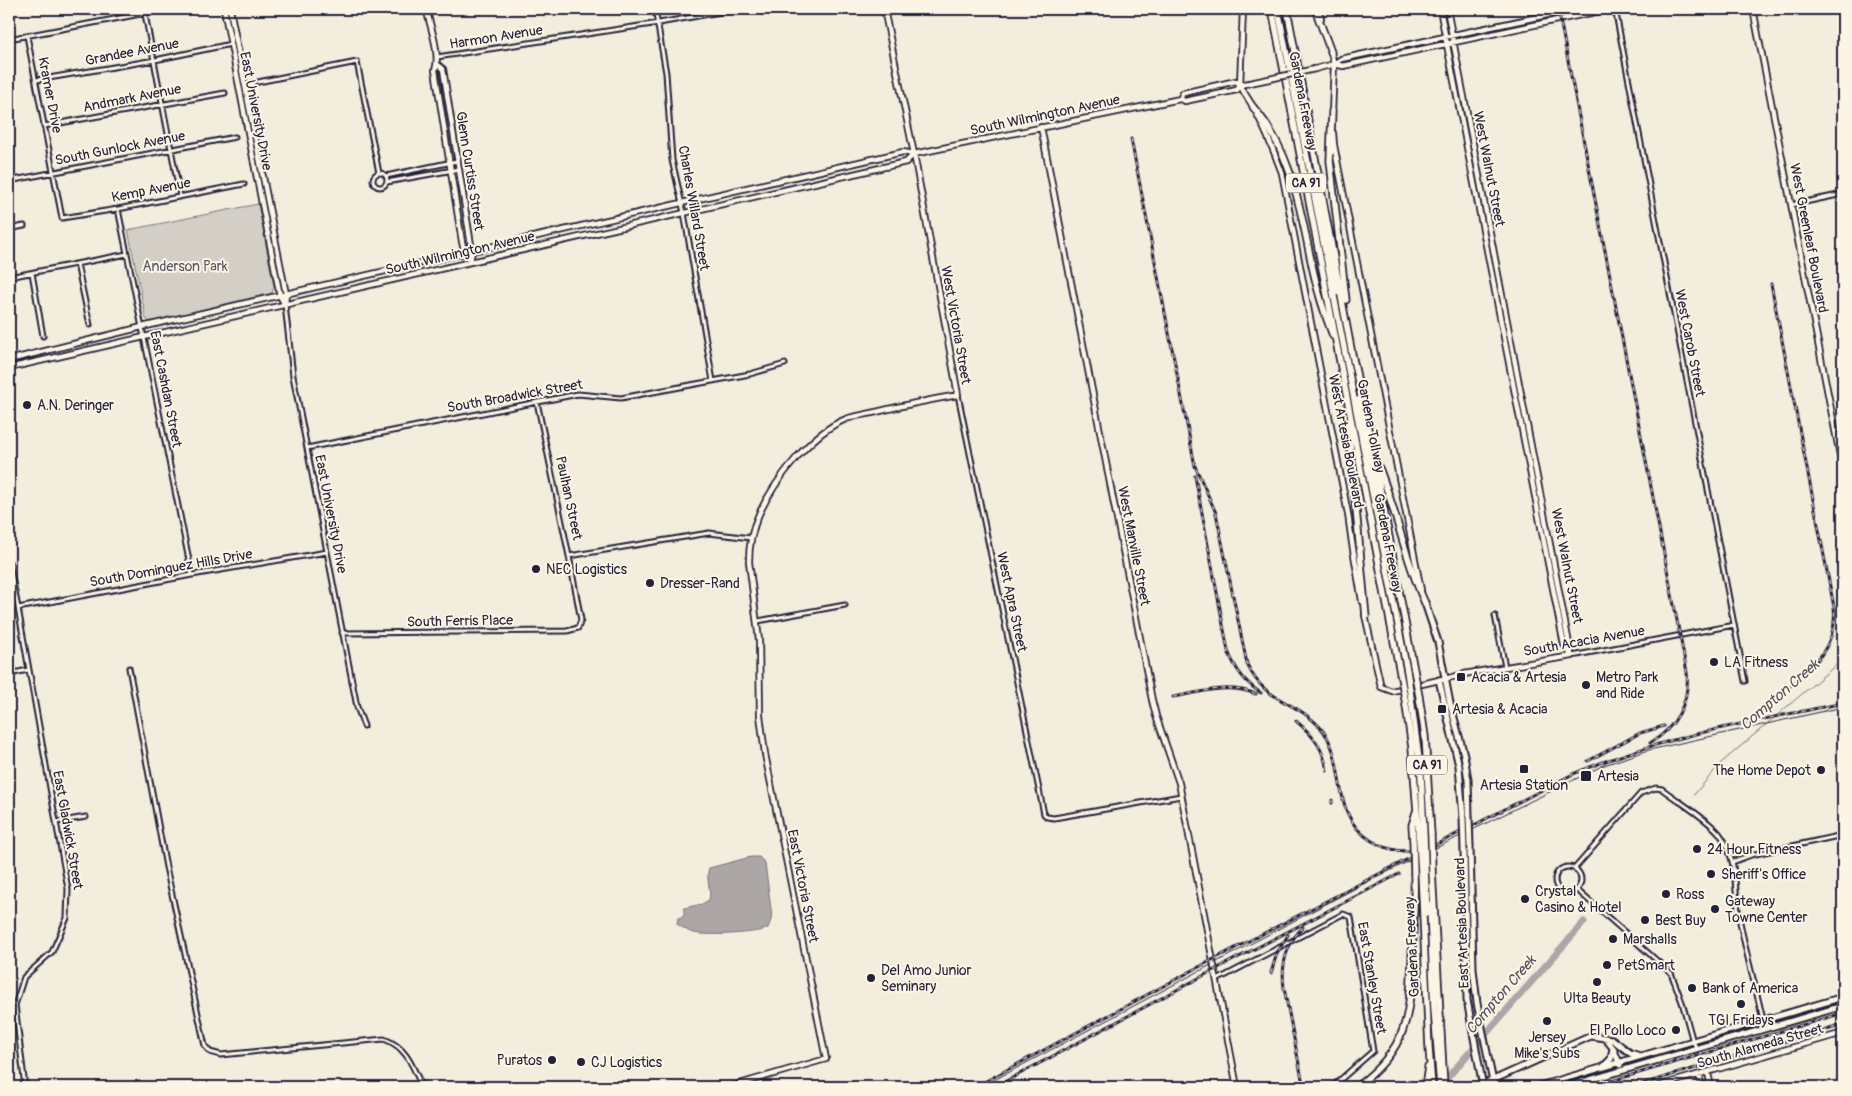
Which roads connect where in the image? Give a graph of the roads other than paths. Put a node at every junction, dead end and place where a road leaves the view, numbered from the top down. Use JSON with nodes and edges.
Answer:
{"nodes":[{"id":1,"x":167,"y":9,"type":"edge"},
{"id":2,"x":224,"y":9,"type":"edge"},
{"id":3,"x":230,"y":9,"type":"edge"},
{"id":4,"x":426,"y":9,"type":"edge"},
{"id":5,"x":655,"y":9,"type":"edge"},
{"id":6,"x":737,"y":9,"type":"edge"},
{"id":7,"x":884,"y":9,"type":"edge"},
{"id":8,"x":1243,"y":9,"type":"edge"},
{"id":9,"x":1272,"y":9,"type":"edge"},
{"id":10,"x":1280,"y":9,"type":"edge"},
{"id":11,"x":1287,"y":9,"type":"edge"},
{"id":12,"x":1317,"y":9,"type":"edge"},
{"id":13,"x":1440,"y":9,"type":"edge"},
{"id":14,"x":1447,"y":9,"type":"edge"},
{"id":15,"x":1575,"y":9,"type":"edge"},
{"id":16,"x":1609,"y":9,"type":"edge"},
{"id":17,"x":1615,"y":9,"type":"edge"},
{"id":18,"x":1753,"y":9,"type":"edge"},
{"id":19,"x":145,"y":11,"type":"edge"},
{"id":20,"x":659,"y":23,"type":"junction"},
{"id":21,"x":1452,"y":35,"type":"junction"},
{"id":22,"x":27,"y":36,"type":"junction"},
{"id":23,"x":1445,"y":36,"type":"junction"},
{"id":24,"x":9,"y":39,"type":"edge"},
{"id":25,"x":1453,"y":42,"type":"junction"},
{"id":26,"x":234,"y":43,"type":"junction"},
{"id":27,"x":1446,"y":44,"type":"junction"},
{"id":28,"x":1331,"y":52,"type":"joint"},
{"id":29,"x":436,"y":57,"type":"junction"},
{"id":30,"x":155,"y":60,"type":"junction"},
{"id":31,"x":437,"y":64,"type":"junction"},
{"id":32,"x":1334,"y":64,"type":"junction"},
{"id":33,"x":37,"y":80,"type":"junction"},
{"id":34,"x":258,"y":82,"type":"dead end"},
{"id":35,"x":1240,"y":85,"type":"junction"},
{"id":36,"x":225,"y":93,"type":"dead end"},
{"id":37,"x":1464,"y":97,"type":"junction"},
{"id":38,"x":1180,"y":98,"type":"junction"},
{"id":39,"x":1457,"y":98,"type":"junction"},
{"id":40,"x":163,"y":104,"type":"junction"},
{"id":41,"x":1253,"y":107,"type":"junction"},
{"id":42,"x":1332,"y":111,"type":"junction"},
{"id":43,"x":1468,"y":119,"type":"junction"},
{"id":44,"x":1461,"y":120,"type":"junction"},
{"id":45,"x":44,"y":126,"type":"junction"},
{"id":46,"x":1041,"y":127,"type":"junction"},
{"id":47,"x":1471,"y":136,"type":"junction"},
{"id":48,"x":235,"y":137,"type":"dead end"},
{"id":49,"x":1464,"y":137,"type":"junction"},
{"id":50,"x":171,"y":150,"type":"junction"},
{"id":51,"x":914,"y":154,"type":"junction"},
{"id":52,"x":1476,"y":158,"type":"junction"},
{"id":53,"x":1469,"y":159,"type":"junction"},
{"id":54,"x":457,"y":161,"type":"junction"},
{"id":55,"x":450,"y":163,"type":"junction"},
{"id":56,"x":459,"y":168,"type":"junction"},
{"id":57,"x":451,"y":170,"type":"junction"},
{"id":58,"x":54,"y":172,"type":"junction"},
{"id":59,"x":379,"y":173,"type":"junction"},
{"id":60,"x":386,"y":176,"type":"junction"},
{"id":61,"x":1479,"y":177,"type":"junction"},
{"id":62,"x":1473,"y":179,"type":"junction"},
{"id":63,"x":9,"y":181,"type":"edge"},
{"id":64,"x":387,"y":182,"type":"junction"},
{"id":65,"x":244,"y":184,"type":"dead end"},
{"id":66,"x":1843,"y":194,"type":"edge"},
{"id":67,"x":180,"y":196,"type":"junction"},
{"id":68,"x":1483,"y":196,"type":"junction"},
{"id":69,"x":1476,"y":197,"type":"junction"},
{"id":70,"x":682,"y":203,"type":"junction"},
{"id":71,"x":1791,"y":205,"type":"junction"},
{"id":72,"x":118,"y":209,"type":"junction"},
{"id":73,"x":684,"y":213,"type":"junction"},
{"id":74,"x":62,"y":218,"type":"joint"},
{"id":75,"x":24,"y":226,"type":"dead end"},
{"id":76,"x":9,"y":229,"type":"edge"},
{"id":77,"x":472,"y":251,"type":"junction"},
{"id":78,"x":464,"y":253,"type":"junction"},
{"id":79,"x":127,"y":254,"type":"junction"},
{"id":80,"x":470,"y":262,"type":"junction"},
{"id":81,"x":77,"y":264,"type":"junction"},
{"id":82,"x":32,"y":273,"type":"junction"},
{"id":83,"x":9,"y":278,"type":"edge"},
{"id":84,"x":286,"y":294,"type":"junction"},
{"id":85,"x":280,"y":296,"type":"junction"},
{"id":86,"x":285,"y":305,"type":"junction"},
{"id":87,"x":90,"y":325,"type":"dead end"},
{"id":88,"x":142,"y":327,"type":"junction"},
{"id":89,"x":1510,"y":331,"type":"junction"},
{"id":90,"x":1503,"y":333,"type":"junction"},
{"id":91,"x":43,"y":336,"type":"dead end"},
{"id":92,"x":144,"y":336,"type":"junction"},
{"id":93,"x":1352,"y":354,"type":"junction"},
{"id":94,"x":1340,"y":358,"type":"junction"},
{"id":95,"x":9,"y":360,"type":"edge"},
{"id":96,"x":786,"y":364,"type":"dead end"},
{"id":97,"x":9,"y":368,"type":"edge"},
{"id":98,"x":713,"y":381,"type":"junction"},
{"id":99,"x":1345,"y":390,"type":"junction"},
{"id":100,"x":958,"y":395,"type":"junction"},
{"id":101,"x":537,"y":402,"type":"junction"},
{"id":102,"x":1526,"y":416,"type":"junction"},
{"id":103,"x":1519,"y":417,"type":"junction"},
{"id":104,"x":307,"y":448,"type":"junction"},
{"id":105,"x":1841,"y":451,"type":"edge"},
{"id":106,"x":1374,"y":457,"type":"junction"},
{"id":107,"x":1843,"y":471,"type":"edge"},
{"id":108,"x":1549,"y":534,"type":"junction"},
{"id":109,"x":1542,"y":535,"type":"junction"},
{"id":110,"x":751,"y":538,"type":"junction"},
{"id":111,"x":327,"y":552,"type":"junction"},
{"id":112,"x":569,"y":556,"type":"junction"},
{"id":113,"x":9,"y":562,"type":"edge"},
{"id":114,"x":192,"y":575,"type":"junction"},
{"id":115,"x":1561,"y":595,"type":"junction"},
{"id":116,"x":1554,"y":596,"type":"junction"},
{"id":117,"x":1425,"y":603,"type":"junction"},
{"id":118,"x":845,"y":605,"type":"dead end"},
{"id":119,"x":18,"y":608,"type":"junction"},
{"id":120,"x":1495,"y":616,"type":"dead end"},
{"id":121,"x":1366,"y":617,"type":"junction"},
{"id":122,"x":758,"y":621,"type":"junction"},
{"id":123,"x":1734,"y":625,"type":"junction"},
{"id":124,"x":578,"y":628,"type":"joint"},
{"id":125,"x":342,"y":633,"type":"junction"},
{"id":126,"x":1572,"y":656,"type":"junction"},
{"id":127,"x":1412,"y":660,"type":"junction"},
{"id":128,"x":1505,"y":667,"type":"junction"},
{"id":129,"x":129,"y":668,"type":"dead end"},
{"id":130,"x":28,"y":670,"type":"junction"},
{"id":131,"x":1404,"y":672,"type":"junction"},
{"id":132,"x":9,"y":674,"type":"edge"},
{"id":133,"x":1442,"y":679,"type":"junction"},
{"id":134,"x":1745,"y":681,"type":"dead end"},
{"id":135,"x":1408,"y":698,"type":"junction"},
{"id":136,"x":760,"y":702,"type":"joint"},
{"id":137,"x":364,"y":726,"type":"dead end"},
{"id":138,"x":1181,"y":796,"type":"junction"},
{"id":139,"x":86,"y":818,"type":"dead end"},
{"id":140,"x":56,"y":822,"type":"junction"},
{"id":141,"x":1843,"y":835,"type":"edge"},
{"id":142,"x":1418,"y":838,"type":"junction"},
{"id":143,"x":1732,"y":862,"type":"junction"},
{"id":144,"x":1575,"y":868,"type":"junction"},
{"id":145,"x":1470,"y":883,"type":"junction"},
{"id":146,"x":1464,"y":884,"type":"junction"},
{"id":147,"x":1577,"y":890,"type":"junction"},
{"id":148,"x":1472,"y":956,"type":"junction"},
{"id":149,"x":1465,"y":957,"type":"junction"},
{"id":150,"x":1216,"y":980,"type":"junction"},
{"id":151,"x":1843,"y":997,"type":"edge"},
{"id":152,"x":1843,"y":1006,"type":"edge"},
{"id":153,"x":1763,"y":1021,"type":"junction"},
{"id":154,"x":1765,"y":1029,"type":"junction"},
{"id":155,"x":1843,"y":1033,"type":"edge"},
{"id":156,"x":1604,"y":1038,"type":"junction"},
{"id":157,"x":1438,"y":1039,"type":"junction"},
{"id":158,"x":1693,"y":1042,"type":"junction"},
{"id":159,"x":1613,"y":1048,"type":"junction"},
{"id":160,"x":1697,"y":1049,"type":"junction"},
{"id":161,"x":1644,"y":1056,"type":"junction"},
{"id":162,"x":1429,"y":1057,"type":"junction"},
{"id":163,"x":1619,"y":1063,"type":"junction"},
{"id":164,"x":1602,"y":1068,"type":"junction"},
{"id":165,"x":1622,"y":1071,"type":"junction"},
{"id":166,"x":1708,"y":1073,"type":"junction"},
{"id":167,"x":1699,"y":1075,"type":"junction"},
{"id":168,"x":1496,"y":1079,"type":"junction"},
{"id":169,"x":1482,"y":1086,"type":"edge"},
{"id":170,"x":25,"y":1087,"type":"edge"},
{"id":171,"x":422,"y":1087,"type":"edge"},
{"id":172,"x":729,"y":1087,"type":"edge"},
{"id":173,"x":1237,"y":1087,"type":"edge"},
{"id":174,"x":1332,"y":1087,"type":"edge"},
{"id":175,"x":1356,"y":1087,"type":"edge"},
{"id":176,"x":1424,"y":1087,"type":"edge"},
{"id":177,"x":1432,"y":1087,"type":"edge"},
{"id":178,"x":1440,"y":1087,"type":"edge"},
{"id":179,"x":1444,"y":1087,"type":"edge"},
{"id":180,"x":1494,"y":1087,"type":"edge"},
{"id":181,"x":1536,"y":1087,"type":"edge"},
{"id":182,"x":1566,"y":1087,"type":"edge"},
{"id":183,"x":1655,"y":1087,"type":"edge"},
{"id":184,"x":1702,"y":1087,"type":"edge"},
{"id":185,"x":1711,"y":1087,"type":"edge"}],
"edges":[{"from":1,"to":19,"type":"street"},
{"from":2,"to":26,"type":"street","name":"East University Drive"},
{"from":3,"to":26,"type":"street","name":"East University Drive"},
{"from":4,"to":29,"type":"street","name":"Glenn Curtiss Street"},
{"from":5,"to":20,"type":"street","name":"Charles Willard Street"},
{"from":6,"to":20,"type":"street","name":"Harmon Avenue"},
{"from":7,"to":51,"type":"street","name":"West Victoria Street"},
{"from":8,"to":35,"type":"street"},
{"from":9,"to":94,"type":"highway","name":"Gardena Freeway","number":"CA 91"},
{"from":10,"to":127,"type":"highway","name":"Gardena Tollway"},
{"from":10,"to":131,"type":"highway","name":"Gardena Tollway"},
{"from":11,"to":93,"type":"highway","name":"Gardena Freeway","number":"CA 91"},
{"from":12,"to":28,"type":"highway"},
{"from":13,"to":23,"type":"street","name":"West Walnut Street"},
{"from":14,"to":21,"type":"street","name":"West Walnut Street"},
{"from":15,"to":21,"type":"street","name":"South Wilmington Avenue"},
{"from":16,"to":25,"type":"street","name":"South Wilmington Avenue"},
{"from":17,"to":123,"type":"street","name":"West Carob Street"},
{"from":18,"to":71,"type":"street","name":"West Greenleaf Boulevard"},
{"from":19,"to":22,"type":"street"},
{"from":19,"to":30,"type":"street"},
{"from":20,"to":29,"type":"street","name":"Harmon Avenue"},
{"from":20,"to":70,"type":"street","name":"Charles Willard Street"},
{"from":21,"to":23,"type":"street","name":"South Wilmington Avenue"},
{"from":21,"to":25,"type":"street","name":"West Walnut Street"},
{"from":22,"to":24,"type":"street"},
{"from":22,"to":33,"type":"street","name":"Kramer Drive"},
{"from":23,"to":27,"type":"street","name":"West Walnut Street"},
{"from":23,"to":32,"type":"street","name":"South Wilmington Avenue"},
{"from":25,"to":27,"type":"street","name":"South Wilmington Avenue"},
{"from":25,"to":37,"type":"street","name":"West Walnut Street"},
{"from":26,"to":30,"type":"street","name":"Grandee Avenue"},
{"from":26,"to":84,"type":"street","name":"East University Drive"},
{"from":26,"to":85,"type":"street","name":"East University Drive"},
{"from":27,"to":32,"type":"street","name":"South Wilmington Avenue"},
{"from":27,"to":39,"type":"street","name":"West Walnut Street"},
{"from":28,"to":32,"type":"street"},
{"from":29,"to":31,"type":"street","name":"Glenn Curtiss Street"},
{"from":30,"to":33,"type":"street","name":"Grandee Avenue"},
{"from":30,"to":40,"type":"street"},
{"from":31,"to":54,"type":"street","name":"Glenn Curtiss Street"},
{"from":31,"to":55,"type":"street","name":"Glenn Curtiss Street"},
{"from":32,"to":35,"type":"street","name":"South Wilmington Avenue","bridge":true},
{"from":32,"to":42,"type":"street"},
{"from":33,"to":45,"type":"street","name":"Kramer Drive"},
{"from":34,"to":59,"type":"street"},
{"from":35,"to":38,"type":"street","name":"South Wilmington Avenue"},
{"from":35,"to":38,"type":"street","name":"South Wilmington Avenue"},
{"from":35,"to":41,"type":"street","name":"West Artesia Boulevard"},
{"from":36,"to":40,"type":"street","name":"Andmark Avenue"},
{"from":37,"to":39,"type":"street"},
{"from":37,"to":43,"type":"street","name":"West Walnut Street"},
{"from":38,"to":46,"type":"street","name":"South Wilmington Avenue"},
{"from":39,"to":44,"type":"street","name":"West Walnut Street"},
{"from":40,"to":45,"type":"street","name":"Andmark Avenue"},
{"from":40,"to":50,"type":"street"},
{"from":41,"to":94,"type":"highway"},
{"from":41,"to":121,"type":"street","name":"West Artesia Boulevard"},
{"from":42,"to":93,"type":"highway"},
{"from":42,"to":117,"type":"street"},
{"from":43,"to":44,"type":"street"},
{"from":43,"to":47,"type":"street","name":"West Walnut Street"},
{"from":44,"to":49,"type":"street","name":"West Walnut Street"},
{"from":45,"to":58,"type":"street","name":"Kramer Drive"},
{"from":46,"to":51,"type":"street","name":"South Wilmington Avenue"},
{"from":46,"to":138,"type":"street","name":"West Manville Street"},
{"from":47,"to":49,"type":"street"},
{"from":47,"to":52,"type":"street","name":"West Walnut Street"},
{"from":48,"to":50,"type":"street","name":"South Gunlock Avenue"},
{"from":49,"to":53,"type":"street","name":"West Walnut Street"},
{"from":50,"to":58,"type":"street","name":"South Gunlock Avenue"},
{"from":50,"to":67,"type":"street"},
{"from":51,"to":70,"type":"street","name":"South Wilmington Avenue"},
{"from":51,"to":73,"type":"street","name":"South Wilmington Avenue"},
{"from":51,"to":100,"type":"street","name":"West Victoria Street"},
{"from":52,"to":53,"type":"street"},
{"from":52,"to":61,"type":"street","name":"West Walnut Street"},
{"from":53,"to":62,"type":"street","name":"West Walnut Street"},
{"from":54,"to":55,"type":"street"},
{"from":54,"to":56,"type":"street","name":"Glenn Curtiss Street"},
{"from":55,"to":57,"type":"street","name":"Glenn Curtiss Street"},
{"from":55,"to":60,"type":"street"},
{"from":56,"to":57,"type":"street"},
{"from":56,"to":77,"type":"street","name":"Glenn Curtiss Street"},
{"from":57,"to":64,"type":"street"},
{"from":57,"to":78,"type":"street","name":"Glenn Curtiss Street"},
{"from":58,"to":63,"type":"street","name":"South Gunlock Avenue"},
{"from":58,"to":74,"type":"street","name":"Kramer Drive"},
{"from":59,"to":60,"type":"street"},
{"from":59,"to":64,"type":"street"},
{"from":60,"to":64,"type":"street"},
{"from":61,"to":62,"type":"street"},
{"from":61,"to":68,"type":"street","name":"West Walnut Street"},
{"from":62,"to":69,"type":"street","name":"West Walnut Street"},
{"from":65,"to":67,"type":"street","name":"Kemp Avenue"},
{"from":66,"to":71,"type":"street"},
{"from":67,"to":72,"type":"street","name":"Kemp Avenue"},
{"from":68,"to":69,"type":"street"},
{"from":68,"to":89,"type":"street","name":"West Walnut Street"},
{"from":69,"to":90,"type":"street","name":"West Walnut Street"},
{"from":70,"to":73,"type":"street","name":"Charles Willard Street"},
{"from":70,"to":77,"type":"street","name":"South Wilmington Avenue"},
{"from":71,"to":105,"type":"street","name":"West Greenleaf Boulevard"},
{"from":72,"to":74,"type":"street","name":"Kemp Avenue"},
{"from":72,"to":79,"type":"street","name":"East Cashdan Street"},
{"from":73,"to":80,"type":"street","name":"South Wilmington Avenue"},
{"from":73,"to":98,"type":"street","name":"Charles Willard Street"},
{"from":75,"to":76,"type":"street"},
{"from":77,"to":78,"type":"street","name":"South Wilmington Avenue"},
{"from":77,"to":80,"type":"street","name":"Glenn Curtiss Street"},
{"from":78,"to":80,"type":"street","name":"Glenn Curtiss Street"},
{"from":78,"to":84,"type":"street","name":"South Wilmington Avenue"},
{"from":79,"to":81,"type":"street"},
{"from":79,"to":88,"type":"street","name":"East Cashdan Street"},
{"from":80,"to":86,"type":"street","name":"South Wilmington Avenue"},
{"from":81,"to":82,"type":"street"},
{"from":81,"to":87,"type":"street"},
{"from":82,"to":83,"type":"street"},
{"from":82,"to":91,"type":"street"},
{"from":84,"to":85,"type":"street","name":"South Wilmington Avenue"},
{"from":84,"to":86,"type":"street","name":"East University Drive"},
{"from":85,"to":86,"type":"street","name":"East University Drive"},
{"from":85,"to":88,"type":"street","name":"South Wilmington Avenue"},
{"from":86,"to":92,"type":"street","name":"South Wilmington Avenue"},
{"from":86,"to":104,"type":"street","name":"East University Drive"},
{"from":88,"to":92,"type":"street","name":"East Cashdan Street"},
{"from":88,"to":95,"type":"street","name":"South Wilmington Avenue"},
{"from":89,"to":90,"type":"street"},
{"from":89,"to":102,"type":"street","name":"West Walnut Street"},
{"from":90,"to":103,"type":"street","name":"West Walnut Street"},
{"from":92,"to":97,"type":"street","name":"South Wilmington Avenue"},
{"from":92,"to":114,"type":"street","name":"East Cashdan Street"},
{"from":93,"to":106,"type":"highway","name":"Gardena Freeway","number":"CA 91"},
{"from":94,"to":99,"type":"highway","name":"Gardena Freeway","number":"CA 91"},
{"from":96,"to":98,"type":"street","name":"South Broadwick Street"},
{"from":98,"to":101,"type":"street","name":"South Broadwick Street"},
{"from":99,"to":121,"type":"highway"},
{"from":99,"to":131,"type":"highway","name":"Gardena Freeway","number":"CA 91"},
{"from":100,"to":110,"type":"street","name":"West Victoria Street"},
{"from":100,"to":138,"type":"street","name":"West Apra Street"},
{"from":101,"to":104,"type":"street","name":"South Broadwick Street"},
{"from":101,"to":112,"type":"street","name":"Paulhan Street"},
{"from":102,"to":103,"type":"street"},
{"from":102,"to":108,"type":"street","name":"West Walnut Street"},
{"from":103,"to":109,"type":"street","name":"West Walnut Street"},
{"from":104,"to":111,"type":"street","name":"East University Drive"},
{"from":105,"to":107,"type":"street","name":"West Greenleaf Boulevard"},
{"from":106,"to":117,"type":"highway"},
{"from":106,"to":127,"type":"highway","name":"Gardena Freeway","number":"CA 91"},
{"from":108,"to":109,"type":"street"},
{"from":108,"to":115,"type":"street","name":"West Walnut Street"},
{"from":109,"to":116,"type":"street","name":"West Walnut Street"},
{"from":110,"to":112,"type":"street"},
{"from":110,"to":122,"type":"street","name":"West Victoria Street"},
{"from":111,"to":114,"type":"street","name":"South Dominguez Hills Drive"},
{"from":111,"to":125,"type":"street","name":"East University Drive"},
{"from":112,"to":124,"type":"street","name":"Paulhan Street"},
{"from":113,"to":119,"type":"street","name":"East Gladwick Street"},
{"from":114,"to":119,"type":"street","name":"South Dominguez Hills Drive"},
{"from":115,"to":116,"type":"street"},
{"from":115,"to":126,"type":"street","name":"West Walnut Street"},
{"from":116,"to":126,"type":"street","name":"West Walnut Street"},
{"from":117,"to":133,"type":"main road"},
{"from":118,"to":122,"type":"street"},
{"from":119,"to":130,"type":"street","name":"East Gladwick Street"},
{"from":120,"to":128,"type":"street"},
{"from":121,"to":133,"type":"street","name":"West Artesia Boulevard"},
{"from":122,"to":136,"type":"street","name":"West Victoria Street"},
{"from":123,"to":126,"type":"street","name":"South Acacia Avenue"},
{"from":123,"to":134,"type":"street","name":"West Carob Street"},
{"from":124,"to":125,"type":"street","name":"South Ferris Place"},
{"from":125,"to":137,"type":"street","name":"East University Drive"},
{"from":126,"to":128,"type":"street","name":"South Acacia Avenue"},
{"from":127,"to":157,"type":"highway","name":"Gardena Freeway","number":"CA 91","bridge":true},
{"from":128,"to":133,"type":"street","name":"South Acacia Avenue"},
{"from":129,"to":171,"type":"street"},
{"from":130,"to":132,"type":"street"},
{"from":130,"to":140,"type":"street","name":"East Gladwick Street"},
{"from":131,"to":135,"type":"highway","name":"Gardena Freeway","number":"CA 91","bridge":true},
{"from":133,"to":145,"type":"main road","name":"East Artesia Boulevard","bridge":true},
{"from":133,"to":146,"type":"main road","name":"East Artesia Boulevard","bridge":true},
{"from":135,"to":142,"type":"highway"},
{"from":135,"to":142,"type":"highway","name":"Gardena Freeway","number":"CA 91"},
{"from":136,"to":172,"type":"street","name":"East Victoria Street"},
{"from":138,"to":150,"type":"street","name":"West Manville Street"},
{"from":139,"to":140,"type":"street"},
{"from":140,"to":170,"type":"street","name":"East Gladwick Street"},
{"from":141,"to":143,"type":"street"},
{"from":142,"to":162,"type":"highway","name":"Gardena Freeway","bridge":true},
{"from":142,"to":175,"type":"highway","bridge":true},
{"from":143,"to":144,"type":"street"},
{"from":143,"to":153,"type":"street"},
{"from":144,"to":147,"type":"street"},
{"from":144,"to":147,"type":"street"},
{"from":145,"to":146,"type":"main road"},
{"from":145,"to":148,"type":"main road","name":"East Artesia Boulevard"},
{"from":146,"to":149,"type":"main road","name":"East Artesia Boulevard"},
{"from":147,"to":158,"type":"street"},
{"from":148,"to":149,"type":"main road"},
{"from":148,"to":168,"type":"main road","name":"East Artesia Boulevard"},
{"from":149,"to":169,"type":"main road","name":"East Artesia Boulevard"},
{"from":150,"to":173,"type":"street","name":"West Manville Street"},
{"from":150,"to":174,"type":"street","name":"East Stanley Street"},
{"from":151,"to":153,"type":"main road","name":"South Alameda Street"},
{"from":152,"to":154,"type":"main road","name":"South Alameda Street"},
{"from":153,"to":154,"type":"street"},
{"from":153,"to":158,"type":"main road","name":"South Alameda Street"},
{"from":154,"to":160,"type":"main road","name":"South Alameda Street"},
{"from":155,"to":166,"type":"street","name":"South Alameda Street"},
{"from":156,"to":159,"type":"main road"},
{"from":156,"to":161,"type":"main road"},
{"from":156,"to":168,"type":"main road"},
{"from":157,"to":178,"type":"highway"},
{"from":157,"to":179,"type":"highway","name":"Gardena Freeway","number":"CA 91"},
{"from":158,"to":160,"type":"street"},
{"from":158,"to":161,"type":"main road","name":"South Alameda Street"},
{"from":159,"to":163,"type":"main road"},
{"from":159,"to":164,"type":"main road"},
{"from":160,"to":165,"type":"main road","name":"South Alameda Street"},
{"from":161,"to":163,"type":"main road","name":"South Alameda Street"},
{"from":162,"to":176,"type":"highway"},
{"from":162,"to":177,"type":"highway","name":"Gardena Freeway"},
{"from":163,"to":164,"type":"main road","name":"South Alameda Street"},
{"from":163,"to":165,"type":"main road"},
{"from":164,"to":181,"type":"main road","name":"South Alameda Street"},
{"from":165,"to":182,"type":"main road","name":"South Alameda Street"},
{"from":166,"to":167,"type":"street","name":"South Alameda Street"},
{"from":166,"to":185,"type":"street"},
{"from":167,"to":183,"type":"street","name":"South Alameda Street"},
{"from":167,"to":184,"type":"street"},
{"from":168,"to":169,"type":"main road"},
{"from":168,"to":180,"type":"main road","name":"East Artesia Boulevard"}]}
